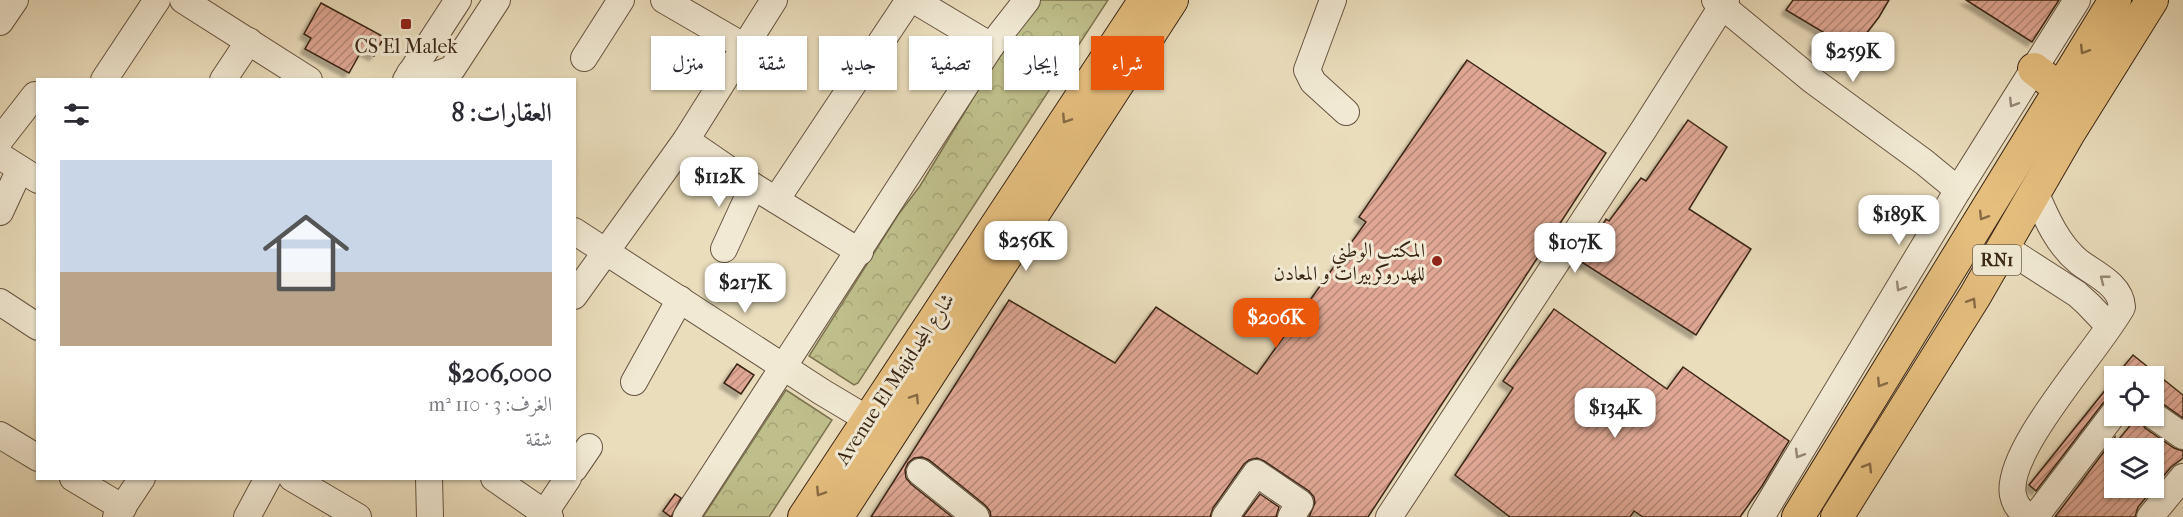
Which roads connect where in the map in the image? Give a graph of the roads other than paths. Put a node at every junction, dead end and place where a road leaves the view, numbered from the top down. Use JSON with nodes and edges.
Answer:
{"nodes":[{"id":1,"x":15,"y":0,"type":"edge"},
{"id":2,"x":157,"y":0,"type":"edge"},
{"id":3,"x":183,"y":0,"type":"edge"},
{"id":4,"x":458,"y":0,"type":"edge"},
{"id":5,"x":497,"y":0,"type":"edge"},
{"id":6,"x":621,"y":0,"type":"edge"},
{"id":7,"x":664,"y":0,"type":"edge"},
{"id":8,"x":774,"y":0,"type":"edge"},
{"id":9,"x":911,"y":0,"type":"edge"},
{"id":10,"x":1027,"y":0,"type":"edge"},
{"id":11,"x":1145,"y":0,"type":"edge"},
{"id":12,"x":1172,"y":0,"type":"edge"},
{"id":13,"x":1332,"y":0,"type":"edge"},
{"id":14,"x":2077,"y":0,"type":"edge"},
{"id":15,"x":2115,"y":0,"type":"edge"},
{"id":16,"x":2152,"y":0,"type":"edge"},
{"id":17,"x":1721,"y":2,"type":"edge"},
{"id":18,"x":0,"y":22,"type":"edge"},
{"id":19,"x":752,"y":36,"type":"edge"},
{"id":20,"x":974,"y":36,"type":"edge"},
{"id":21,"x":249,"y":41,"type":"junction"},
{"id":22,"x":737,"y":42,"type":"edge"},
{"id":23,"x":992,"y":45,"type":"edge"},
{"id":24,"x":584,"y":58,"type":"dead end"},
{"id":25,"x":737,"y":60,"type":"edge"},
{"id":26,"x":2034,"y":69,"type":"junction"},
{"id":27,"x":408,"y":76,"type":"edge"},
{"id":28,"x":105,"y":78,"type":"edge"},
{"id":29,"x":224,"y":78,"type":"edge"},
{"id":30,"x":306,"y":78,"type":"edge"},
{"id":31,"x":2060,"y":89,"type":"junction"},
{"id":32,"x":963,"y":90,"type":"edge"},
{"id":33,"x":36,"y":95,"type":"edge"},
{"id":34,"x":1346,"y":112,"type":"dead end"},
{"id":35,"x":0,"y":140,"type":"edge"},
{"id":36,"x":686,"y":140,"type":"junction"},
{"id":37,"x":26,"y":173,"type":"edge"},
{"id":38,"x":753,"y":186,"type":"junction"},
{"id":39,"x":1958,"y":190,"type":"junction"},
{"id":40,"x":2035,"y":192,"type":"junction"},
{"id":41,"x":776,"y":200,"type":"junction"},
{"id":42,"x":0,"y":212,"type":"edge"},
{"id":43,"x":576,"y":232,"type":"edge"},
{"id":44,"x":2004,"y":247,"type":"junction"},
{"id":45,"x":724,"y":249,"type":"dead end"},
{"id":46,"x":606,"y":251,"type":"junction"},
{"id":47,"x":860,"y":252,"type":"junction"},
{"id":48,"x":576,"y":293,"type":"edge"},
{"id":49,"x":680,"y":299,"type":"junction"},
{"id":50,"x":0,"y":302,"type":"edge"},
{"id":51,"x":36,"y":326,"type":"edge"},
{"id":52,"x":2109,"y":326,"type":"junction"},
{"id":53,"x":785,"y":366,"type":"junction"},
{"id":54,"x":634,"y":382,"type":"dead end"},
{"id":55,"x":2164,"y":423,"type":"edge"},
{"id":56,"x":2104,"y":426,"type":"edge"},
{"id":57,"x":880,"y":427,"type":"junction"},
{"id":58,"x":0,"y":435,"type":"edge"},
{"id":59,"x":2183,"y":436,"type":"edge"},
{"id":60,"x":589,"y":447,"type":"dead end"},
{"id":61,"x":36,"y":457,"type":"edge"},
{"id":62,"x":576,"y":466,"type":"edge"},
{"id":63,"x":920,"y":472,"type":"dead end"},
{"id":64,"x":2183,"y":477,"type":"edge"},
{"id":65,"x":76,"y":480,"type":"edge"},
{"id":66,"x":141,"y":480,"type":"edge"},
{"id":67,"x":267,"y":480,"type":"edge"},
{"id":68,"x":295,"y":480,"type":"edge"},
{"id":69,"x":429,"y":480,"type":"edge"},
{"id":70,"x":497,"y":480,"type":"edge"},
{"id":71,"x":567,"y":480,"type":"edge"},
{"id":72,"x":119,"y":512,"type":"edge"},
{"id":73,"x":545,"y":516,"type":"edge"},
{"id":74,"x":247,"y":517,"type":"edge"},
{"id":75,"x":358,"y":517,"type":"edge"},
{"id":76,"x":430,"y":517,"type":"edge"},
{"id":77,"x":686,"y":517,"type":"edge"},
{"id":78,"x":804,"y":517,"type":"edge"},
{"id":79,"x":837,"y":517,"type":"edge"},
{"id":80,"x":976,"y":517,"type":"edge"},
{"id":81,"x":1225,"y":517,"type":"edge"},
{"id":82,"x":1291,"y":517,"type":"edge"},
{"id":83,"x":1389,"y":517,"type":"edge"},
{"id":84,"x":1761,"y":517,"type":"edge"},
{"id":85,"x":1798,"y":517,"type":"edge"},
{"id":86,"x":1837,"y":517,"type":"edge"},
{"id":87,"x":2028,"y":517,"type":"edge"},
{"id":88,"x":2035,"y":517,"type":"edge"},
{"id":89,"x":2150,"y":517,"type":"edge"}],
"edges":[{"from":1,"to":18,"type":"street"},
{"from":2,"to":28,"type":"street"},
{"from":3,"to":21,"type":"street"},
{"from":4,"to":27,"type":"street"},
{"from":5,"to":27,"type":"street"},
{"from":6,"to":24,"type":"street"},
{"from":7,"to":22,"type":"street"},
{"from":8,"to":19,"type":"street"},
{"from":9,"to":20,"type":"street"},
{"from":9,"to":41,"type":"street"},
{"from":10,"to":23,"type":"street"},
{"from":11,"to":57,"type":"main road","name":"Avenue El Majdشارع المجد","one_way":true},
{"from":57,"to":12,"type":"main road","name":"Avenue El Majdشارع المجد","one_way":true},
{"from":13,"to":34,"type":"street"},
{"from":14,"to":26,"type":"street"},
{"from":15,"to":31,"type":"main road","number":"RN1","one_way":true},
{"from":16,"to":40,"type":"main road","number":"RN1"},
{"from":17,"to":39,"type":"street"},
{"from":17,"to":83,"type":"street"},
{"from":21,"to":29,"type":"street"},
{"from":21,"to":30,"type":"street"},
{"from":25,"to":36,"type":"street"},
{"from":26,"to":31,"type":"main road"},
{"from":26,"to":39,"type":"street","one_way":true},
{"from":31,"to":85,"type":"main road","number":"RN1","one_way":true},
{"from":32,"to":47,"type":"street"},
{"from":33,"to":35,"type":"street"},
{"from":36,"to":38,"type":"street"},
{"from":36,"to":46,"type":"street"},
{"from":37,"to":42,"type":"street"},
{"from":38,"to":41,"type":"street"},
{"from":38,"to":45,"type":"street"},
{"from":39,"to":84,"type":"street","one_way":true},
{"from":40,"to":44,"type":"main road","number":"RN1"},
{"from":52,"to":40,"type":"street","one_way":true},
{"from":41,"to":47,"type":"street"},
{"from":43,"to":46,"type":"street"},
{"from":44,"to":52,"type":"street"},
{"from":86,"to":44,"type":"main road","number":"RN1","one_way":true},
{"from":46,"to":48,"type":"street"},
{"from":46,"to":49,"type":"street"},
{"from":47,"to":53,"type":"street"},
{"from":49,"to":53,"type":"street"},
{"from":49,"to":54,"type":"street"},
{"from":50,"to":51,"type":"street"},
{"from":52,"to":87,"type":"street"},
{"from":53,"to":57,"type":"street"},
{"from":53,"to":77,"type":"street"},
{"from":55,"to":59,"type":"street"},
{"from":56,"to":88,"type":"street"},
{"from":57,"to":78,"type":"main road","name":"Avenue El Majdشارع المجد","one_way":true},
{"from":57,"to":79,"type":"main road","name":"Avenue El Majdشارع المجد"},
{"from":58,"to":61,"type":"street"},
{"from":60,"to":62,"type":"street"},
{"from":63,"to":80,"type":"street"},
{"from":64,"to":89,"type":"street"},
{"from":65,"to":72,"type":"street"},
{"from":66,"to":72,"type":"street"},
{"from":67,"to":74,"type":"street"},
{"from":68,"to":75,"type":"street"},
{"from":69,"to":76,"type":"street"},
{"from":70,"to":73,"type":"street"},
{"from":71,"to":73,"type":"street"},
{"from":81,"to":82,"type":"street"}]}
